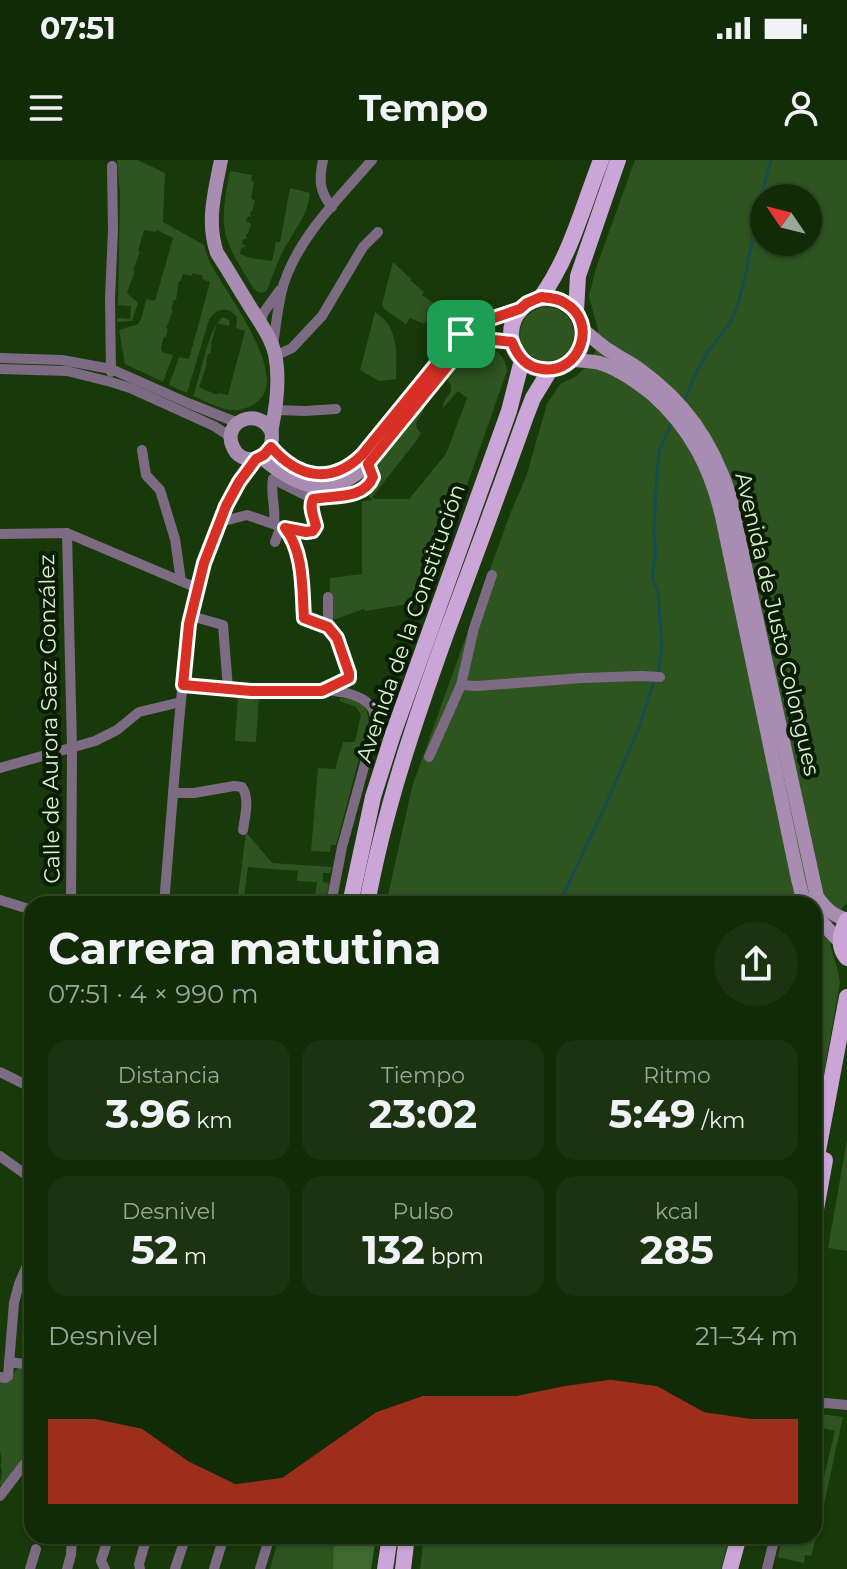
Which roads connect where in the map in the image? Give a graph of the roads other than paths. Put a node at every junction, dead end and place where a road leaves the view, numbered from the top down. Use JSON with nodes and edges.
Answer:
{"nodes":[{"id":1,"x":221,"y":160,"type":"edge"},
{"id":2,"x":323,"y":160,"type":"edge"},
{"id":3,"x":372,"y":160,"type":"edge"},
{"id":4,"x":601,"y":160,"type":"edge"},
{"id":5,"x":618,"y":160,"type":"edge"},
{"id":6,"x":112,"y":166,"type":"dead end"},
{"id":7,"x":332,"y":207,"type":"junction"},
{"id":8,"x":378,"y":232,"type":"dead end"},
{"id":9,"x":541,"y":297,"type":"junction"},
{"id":10,"x":245,"y":298,"type":"junction"},
{"id":11,"x":278,"y":300,"type":"junction"},
{"id":12,"x":520,"y":309,"type":"junction"},
{"id":13,"x":576,"y":311,"type":"junction"},
{"id":14,"x":260,"y":322,"type":"junction"},
{"id":15,"x":583,"y":330,"type":"junction"},
{"id":16,"x":512,"y":342,"type":"junction"},
{"id":17,"x":274,"y":352,"type":"junction"},
{"id":18,"x":0,"y":358,"type":"edge"},
{"id":19,"x":522,"y":360,"type":"junction"},
{"id":20,"x":572,"y":360,"type":"junction"},
{"id":21,"x":0,"y":369,"type":"edge"},
{"id":22,"x":111,"y":369,"type":"junction"},
{"id":23,"x":550,"y":370,"type":"junction"},
{"id":24,"x":278,"y":381,"type":"junction"},
{"id":25,"x":111,"y":382,"type":"junction"},
{"id":26,"x":660,"y":393,"type":"junction"},
{"id":27,"x":330,"y":406,"type":"dead end"},
{"id":28,"x":276,"y":410,"type":"junction"},
{"id":29,"x":257,"y":418,"type":"junction"},
{"id":30,"x":238,"y":423,"type":"junction"},
{"id":31,"x":231,"y":437,"type":"junction"},
{"id":32,"x":142,"y":450,"type":"dead end"},
{"id":33,"x":260,"y":450,"type":"junction"},
{"id":34,"x":368,"y":464,"type":"junction"},
{"id":35,"x":313,"y":499,"type":"junction"},
{"id":36,"x":220,"y":522,"type":"junction"},
{"id":37,"x":280,"y":526,"type":"junction"},
{"id":38,"x":67,"y":533,"type":"junction"},
{"id":39,"x":0,"y":534,"type":"edge"},
{"id":40,"x":275,"y":542,"type":"dead end"},
{"id":41,"x":492,"y":575,"type":"dead end"},
{"id":42,"x":181,"y":581,"type":"junction"},
{"id":43,"x":197,"y":588,"type":"junction"},
{"id":44,"x":328,"y":597,"type":"dead end"},
{"id":45,"x":191,"y":616,"type":"junction"},
{"id":46,"x":328,"y":627,"type":"junction"},
{"id":47,"x":660,"y":677,"type":"dead end"},
{"id":48,"x":183,"y":685,"type":"junction"},
{"id":49,"x":461,"y":685,"type":"junction"},
{"id":50,"x":228,"y":689,"type":"junction"},
{"id":51,"x":322,"y":691,"type":"junction"},
{"id":52,"x":181,"y":702,"type":"junction"},
{"id":53,"x":72,"y":748,"type":"junction"},
{"id":54,"x":429,"y":757,"type":"dead end"},
{"id":55,"x":0,"y":768,"type":"edge"},
{"id":56,"x":173,"y":793,"type":"junction"},
{"id":57,"x":243,"y":830,"type":"dead end"},
{"id":58,"x":71,"y":896,"type":"edge"},
{"id":59,"x":165,"y":896,"type":"edge"},
{"id":60,"x":332,"y":896,"type":"edge"},
{"id":61,"x":352,"y":896,"type":"edge"},
{"id":62,"x":369,"y":896,"type":"edge"},
{"id":63,"x":803,"y":896,"type":"edge"},
{"id":64,"x":817,"y":896,"type":"edge"},
{"id":65,"x":0,"y":900,"type":"edge"},
{"id":66,"x":822,"y":904,"type":"edge"},
{"id":67,"x":24,"y":908,"type":"edge"},
{"id":68,"x":847,"y":920,"type":"edge"},
{"id":69,"x":822,"y":925,"type":"edge"},
{"id":70,"x":845,"y":955,"type":"edge"},
{"id":71,"x":847,"y":997,"type":"edge"},
{"id":72,"x":847,"y":1049,"type":"edge"},
{"id":73,"x":0,"y":1072,"type":"edge"},
{"id":74,"x":24,"y":1084,"type":"edge"},
{"id":75,"x":822,"y":1130,"type":"edge"},
{"id":76,"x":0,"y":1156,"type":"edge"},
{"id":77,"x":24,"y":1173,"type":"edge"},
{"id":78,"x":822,"y":1179,"type":"edge"},
{"id":79,"x":24,"y":1272,"type":"edge"},
{"id":80,"x":9,"y":1362,"type":"junction"},
{"id":81,"x":24,"y":1364,"type":"edge"},
{"id":82,"x":0,"y":1377,"type":"edge"},
{"id":83,"x":822,"y":1401,"type":"edge"},
{"id":84,"x":826,"y":1403,"type":"junction"},
{"id":85,"x":822,"y":1404,"type":"edge"},
{"id":86,"x":847,"y":1405,"type":"edge"},
{"id":87,"x":24,"y":1464,"type":"edge"},
{"id":88,"x":0,"y":1496,"type":"edge"},
{"id":89,"x":72,"y":1544,"type":"edge"},
{"id":90,"x":106,"y":1544,"type":"edge"},
{"id":91,"x":145,"y":1544,"type":"edge"},
{"id":92,"x":183,"y":1544,"type":"edge"},
{"id":93,"x":222,"y":1544,"type":"edge"},
{"id":94,"x":268,"y":1544,"type":"edge"},
{"id":95,"x":389,"y":1544,"type":"edge"},
{"id":96,"x":406,"y":1544,"type":"edge"},
{"id":97,"x":737,"y":1544,"type":"edge"},
{"id":98,"x":745,"y":1544,"type":"edge"},
{"id":99,"x":773,"y":1544,"type":"edge"},
{"id":100,"x":36,"y":1549,"type":"dead end"},
{"id":101,"x":30,"y":1569,"type":"edge"},
{"id":102,"x":67,"y":1569,"type":"edge"},
{"id":103,"x":105,"y":1569,"type":"edge"},
{"id":104,"x":140,"y":1569,"type":"edge"},
{"id":105,"x":175,"y":1569,"type":"edge"},
{"id":106,"x":214,"y":1569,"type":"edge"},
{"id":107,"x":260,"y":1569,"type":"edge"},
{"id":108,"x":385,"y":1569,"type":"edge"},
{"id":109,"x":403,"y":1569,"type":"edge"},
{"id":110,"x":730,"y":1569,"type":"edge"},
{"id":111,"x":738,"y":1569,"type":"edge"},
{"id":112,"x":767,"y":1569,"type":"edge"}],
"edges":[{"from":1,"to":10,"type":"main road"},
{"from":2,"to":7,"type":"street"},
{"from":3,"to":7,"type":"street"},
{"from":4,"to":9,"type":"main road"},
{"from":5,"to":13,"type":"main road"},
{"from":6,"to":22,"type":"street"},
{"from":7,"to":11,"type":"street"},
{"from":8,"to":17,"type":"street"},
{"from":9,"to":12,"type":"main road"},
{"from":9,"to":13,"type":"main road"},
{"from":10,"to":11,"type":"street"},
{"from":10,"to":14,"type":"main road"},
{"from":11,"to":14,"type":"street"},
{"from":11,"to":17,"type":"street"},
{"from":12,"to":16,"type":"main road"},
{"from":12,"to":33,"type":"main road"},
{"from":13,"to":15,"type":"main road"},
{"from":14,"to":17,"type":"main road"},
{"from":15,"to":20,"type":"main road"},
{"from":15,"to":26,"type":"main road","name":"Avenida de Justo Colongues"},
{"from":16,"to":19,"type":"main road"},
{"from":16,"to":34,"type":"main road"},
{"from":17,"to":24,"type":"main road"},
{"from":18,"to":22,"type":"street"},
{"from":19,"to":23,"type":"main road"},
{"from":19,"to":61,"type":"main road","name":"Avenida de la Constitución"},
{"from":20,"to":23,"type":"main road"},
{"from":20,"to":26,"type":"main road","name":"Avenida de Justo Colongues"},
{"from":21,"to":25,"type":"street"},
{"from":22,"to":25,"type":"street"},
{"from":22,"to":30,"type":"street"},
{"from":23,"to":62,"type":"main road","name":"Avenida de la Constitución"},
{"from":24,"to":28,"type":"main road"},
{"from":24,"to":29,"type":"main road"},
{"from":25,"to":31,"type":"street"},
{"from":26,"to":63,"type":"main road","name":"Avenida de Justo Colongues"},
{"from":26,"to":64,"type":"main road","name":"Avenida de Justo Colongues"},
{"from":27,"to":28,"type":"street"},
{"from":28,"to":33,"type":"main road"},
{"from":29,"to":30,"type":"main road"},
{"from":29,"to":33,"type":"main road"},
{"from":30,"to":31,"type":"main road"},
{"from":31,"to":33,"type":"main road"},
{"from":32,"to":42,"type":"street"},
{"from":33,"to":34,"type":"main road"},
{"from":33,"to":36,"type":"street"},
{"from":34,"to":35,"type":"street"},
{"from":35,"to":37,"type":"street"},
{"from":35,"to":37,"type":"street"},
{"from":36,"to":37,"type":"street"},
{"from":36,"to":43,"type":"street"},
{"from":37,"to":40,"type":"street"},
{"from":37,"to":46,"type":"street"},
{"from":38,"to":39,"type":"street"},
{"from":38,"to":42,"type":"street"},
{"from":38,"to":53,"type":"street","name":"Calle de Aurora Saez González"},
{"from":41,"to":49,"type":"street"},
{"from":42,"to":43,"type":"street"},
{"from":43,"to":45,"type":"street"},
{"from":44,"to":46,"type":"street"},
{"from":45,"to":48,"type":"street"},
{"from":45,"to":50,"type":"street"},
{"from":46,"to":51,"type":"street"},
{"from":47,"to":49,"type":"street"},
{"from":48,"to":50,"type":"street"},
{"from":48,"to":52,"type":"street"},
{"from":49,"to":54,"type":"street"},
{"from":50,"to":51,"type":"street"},
{"from":51,"to":60,"type":"street"},
{"from":52,"to":53,"type":"street"},
{"from":52,"to":56,"type":"street"},
{"from":53,"to":55,"type":"street"},
{"from":53,"to":58,"type":"street","name":"Calle de Aurora Saez González"},
{"from":56,"to":57,"type":"street"},
{"from":56,"to":59,"type":"street"},
{"from":65,"to":67,"type":"street"},
{"from":66,"to":68,"type":"main road","name":"Avenida de Justo Colongues"},
{"from":68,"to":70,"type":"main road"},
{"from":69,"to":70,"type":"main road"},
{"from":71,"to":75,"type":"main road"},
{"from":72,"to":78,"type":"main road"},
{"from":73,"to":74,"type":"street"},
{"from":76,"to":77,"type":"street"},
{"from":79,"to":80,"type":"street"},
{"from":80,"to":81,"type":"street"},
{"from":80,"to":82,"type":"street"},
{"from":83,"to":84,"type":"street"},
{"from":84,"to":85,"type":"street"},
{"from":84,"to":86,"type":"street"},
{"from":87,"to":88,"type":"street"},
{"from":89,"to":102,"type":"street"},
{"from":90,"to":103,"type":"street"},
{"from":91,"to":104,"type":"street"},
{"from":92,"to":105,"type":"street"},
{"from":93,"to":106,"type":"street"},
{"from":94,"to":107,"type":"street"},
{"from":95,"to":108,"type":"main road"},
{"from":96,"to":109,"type":"main road"},
{"from":97,"to":110,"type":"main road"},
{"from":98,"to":111,"type":"main road"},
{"from":99,"to":112,"type":"street"},
{"from":100,"to":101,"type":"street"}]}
